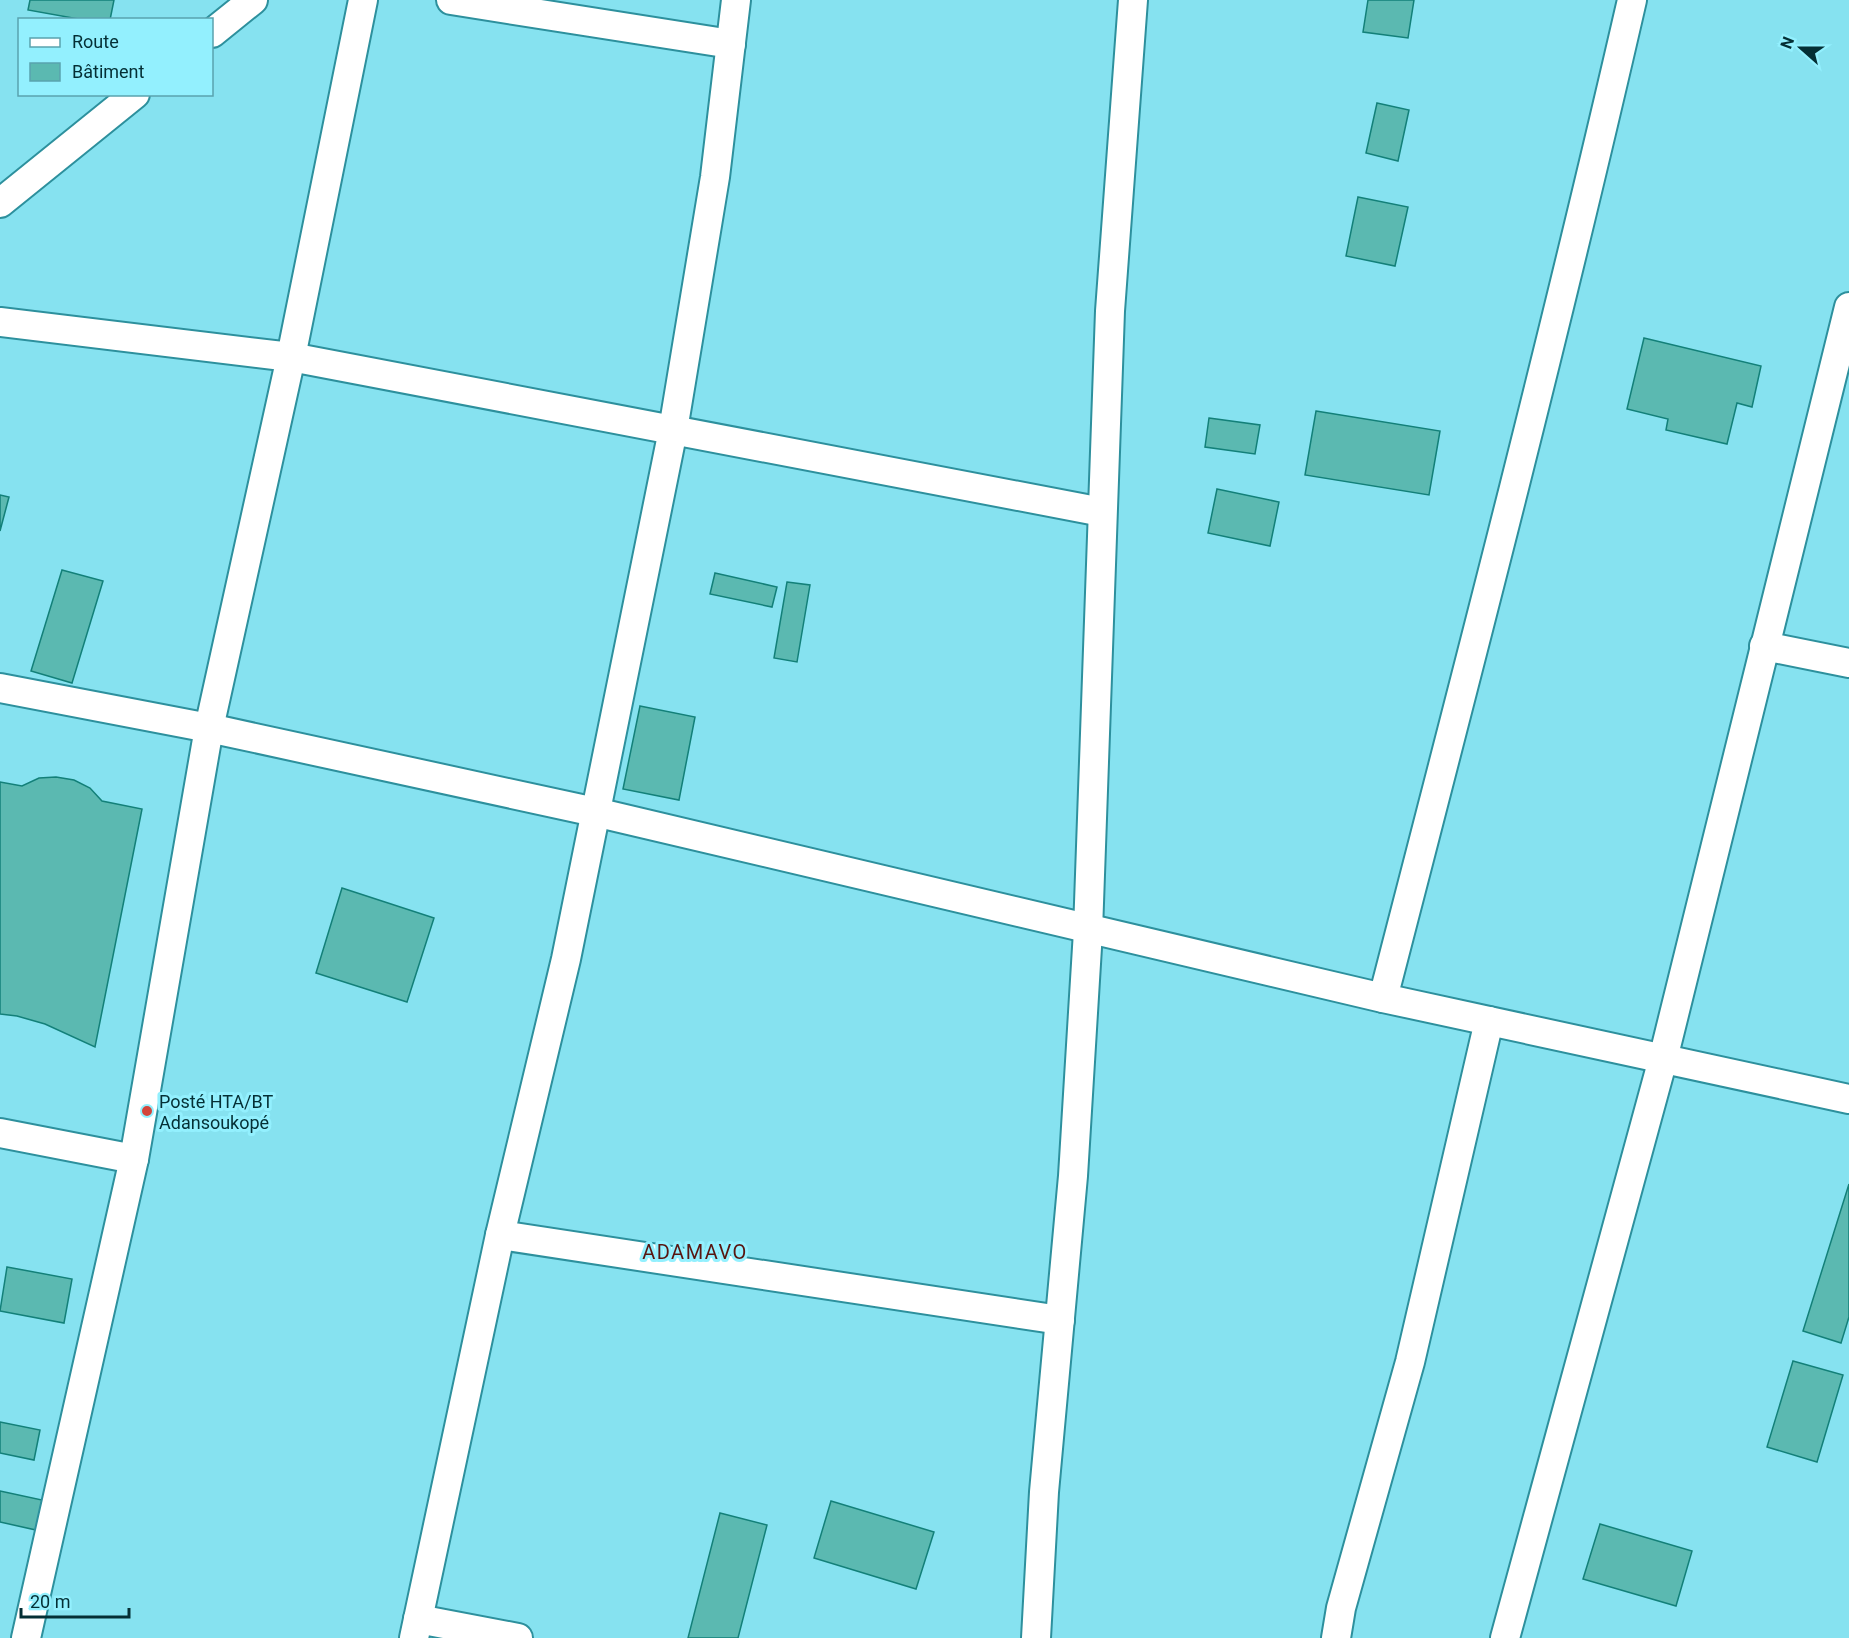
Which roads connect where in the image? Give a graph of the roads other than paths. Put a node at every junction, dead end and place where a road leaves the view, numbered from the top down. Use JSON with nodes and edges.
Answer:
{"nodes":[{"id":1,"x":253,"y":0,"type":"edge"},
{"id":2,"x":363,"y":0,"type":"edge"},
{"id":3,"x":451,"y":0,"type":"edge"},
{"id":4,"x":736,"y":0,"type":"edge"},
{"id":5,"x":1133,"y":0,"type":"edge"},
{"id":6,"x":1632,"y":0,"type":"edge"},
{"id":7,"x":213,"y":32,"type":"edge"},
{"id":8,"x":730,"y":44,"type":"junction"},
{"id":9,"x":133,"y":96,"type":"edge"},
{"id":10,"x":0,"y":203,"type":"edge"},
{"id":11,"x":1849,"y":307,"type":"edge"},
{"id":12,"x":0,"y":322,"type":"edge"},
{"id":13,"x":291,"y":357,"type":"junction"},
{"id":14,"x":673,"y":430,"type":"junction"},
{"id":15,"x":1102,"y":512,"type":"junction"},
{"id":16,"x":1764,"y":646,"type":"junction"},
{"id":17,"x":1849,"y":663,"type":"edge"},
{"id":18,"x":0,"y":688,"type":"edge"},
{"id":19,"x":209,"y":728,"type":"junction"},
{"id":20,"x":595,"y":812,"type":"junction"},
{"id":21,"x":1088,"y":931,"type":"junction"},
{"id":22,"x":1383,"y":998,"type":"junction"},
{"id":23,"x":1489,"y":1021,"type":"junction"},
{"id":24,"x":1663,"y":1059,"type":"junction"},
{"id":25,"x":1849,"y":1099,"type":"edge"},
{"id":26,"x":0,"y":1133,"type":"edge"},
{"id":27,"x":134,"y":1159,"type":"junction"},
{"id":28,"x":500,"y":1235,"type":"junction"},
{"id":29,"x":1060,"y":1320,"type":"junction"},
{"id":30,"x":416,"y":1629,"type":"edge"},
{"id":31,"x":26,"y":1638,"type":"edge"},
{"id":32,"x":518,"y":1638,"type":"edge"},
{"id":33,"x":1036,"y":1638,"type":"edge"},
{"id":34,"x":1336,"y":1638,"type":"edge"},
{"id":35,"x":1505,"y":1638,"type":"edge"}],
"edges":[{"from":1,"to":7,"type":"street"},
{"from":2,"to":13,"type":"street"},
{"from":3,"to":8,"type":"street"},
{"from":4,"to":8,"type":"street"},
{"from":5,"to":15,"type":"street"},
{"from":6,"to":22,"type":"street"},
{"from":8,"to":14,"type":"street"},
{"from":9,"to":10,"type":"street"},
{"from":11,"to":16,"type":"street"},
{"from":12,"to":13,"type":"street"},
{"from":13,"to":14,"type":"street"},
{"from":13,"to":19,"type":"street"},
{"from":14,"to":15,"type":"street"},
{"from":14,"to":20,"type":"street"},
{"from":15,"to":21,"type":"street"},
{"from":16,"to":17,"type":"street"},
{"from":16,"to":24,"type":"street"},
{"from":18,"to":19,"type":"street"},
{"from":19,"to":20,"type":"street"},
{"from":19,"to":27,"type":"street"},
{"from":20,"to":21,"type":"street"},
{"from":20,"to":28,"type":"street"},
{"from":21,"to":22,"type":"street"},
{"from":21,"to":29,"type":"street"},
{"from":22,"to":23,"type":"street"},
{"from":23,"to":24,"type":"street"},
{"from":23,"to":34,"type":"street"},
{"from":24,"to":25,"type":"street"},
{"from":24,"to":35,"type":"street"},
{"from":26,"to":27,"type":"street"},
{"from":27,"to":31,"type":"street"},
{"from":28,"to":29,"type":"street"},
{"from":28,"to":30,"type":"street"},
{"from":29,"to":33,"type":"street"},
{"from":30,"to":32,"type":"street"}]}
